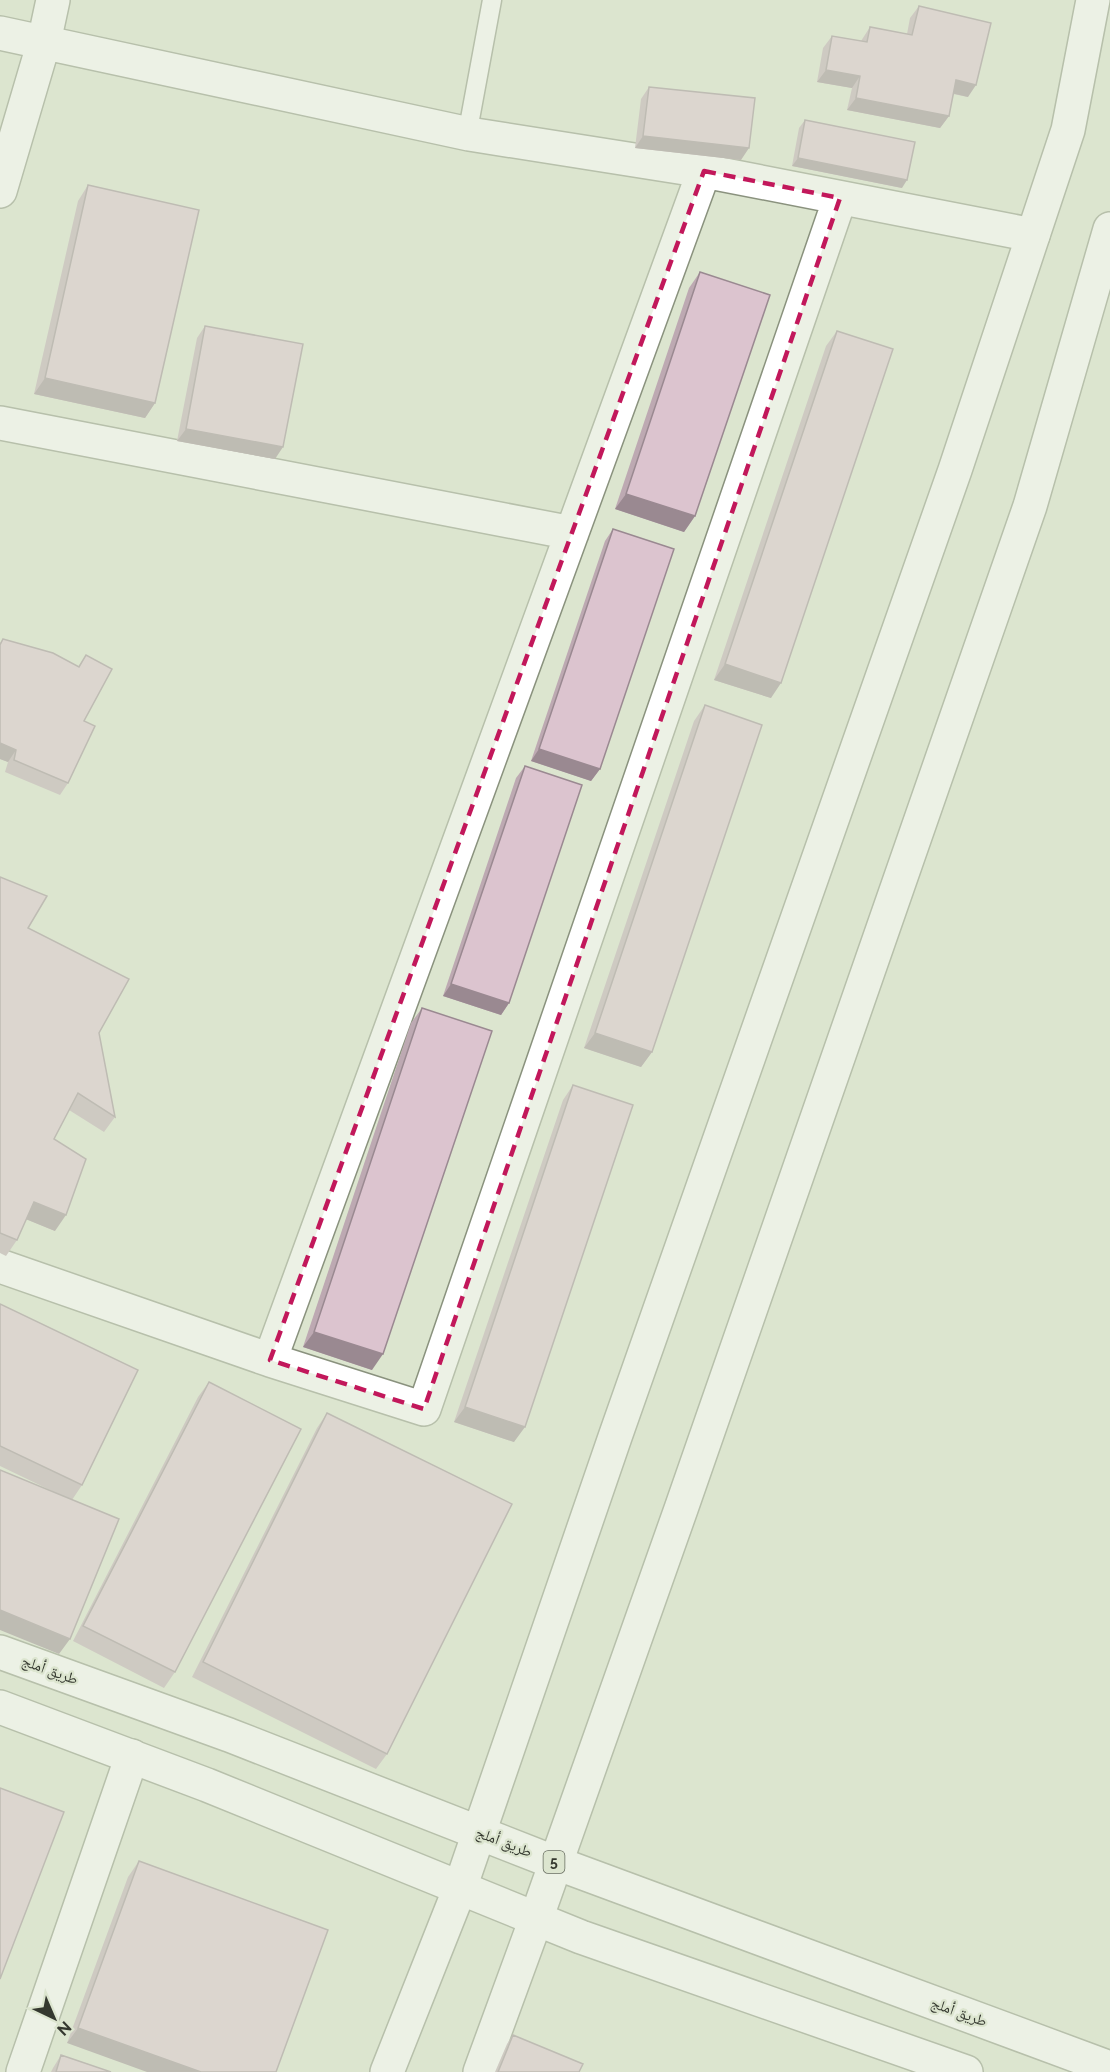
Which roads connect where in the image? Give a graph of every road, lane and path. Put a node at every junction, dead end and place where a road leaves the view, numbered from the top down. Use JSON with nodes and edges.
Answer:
{"nodes":[{"id":1,"x":52,"y":0,"type":"edge"},
{"id":2,"x":492,"y":0,"type":"edge"},
{"id":3,"x":1093,"y":0,"type":"edge"},
{"id":4,"x":0,"y":33,"type":"edge"},
{"id":5,"x":44,"y":42,"type":"junction"},
{"id":6,"x":469,"y":134,"type":"junction"},
{"id":7,"x":704,"y":171,"type":"junction"},
{"id":8,"x":0,"y":191,"type":"edge"},
{"id":9,"x":840,"y":198,"type":"junction"},
{"id":10,"x":1110,"y":230,"type":"edge"},
{"id":11,"x":1033,"y":235,"type":"junction"},
{"id":12,"x":0,"y":423,"type":"edge"},
{"id":13,"x":572,"y":533,"type":"junction"},
{"id":14,"x":0,"y":1266,"type":"edge"},
{"id":15,"x":270,"y":1360,"type":"junction"},
{"id":16,"x":0,"y":1652,"type":"edge"},
{"id":17,"x":0,"y":1707,"type":"edge"},
{"id":18,"x":132,"y":1756,"type":"junction"},
{"id":19,"x":479,"y":1833,"type":"junction"},
{"id":20,"x":556,"y":1863,"type":"junction"},
{"id":21,"x":460,"y":1888,"type":"junction"},
{"id":22,"x":536,"y":1919,"type":"junction"},
{"id":23,"x":1110,"y":2068,"type":"edge"},
{"id":24,"x":23,"y":2072,"type":"edge"},
{"id":25,"x":387,"y":2072,"type":"edge"},
{"id":26,"x":480,"y":2072,"type":"edge"},
{"id":27,"x":966,"y":2072,"type":"edge"}],
"edges":[{"from":1,"to":5,"type":"main road"},
{"from":2,"to":6,"type":"lane"},
{"from":3,"to":11,"type":"main road"},
{"from":4,"to":5,"type":"main road"},
{"from":5,"to":6,"type":"main road"},
{"from":5,"to":8,"type":"main road"},
{"from":6,"to":7,"type":"main road"},
{"from":7,"to":9,"type":"main road"},
{"from":7,"to":13,"type":"main road"},
{"from":9,"to":11,"type":"main road"},
{"from":9,"to":15,"type":"main road"},
{"from":10,"to":20,"type":"main road"},
{"from":11,"to":19,"type":"main road"},
{"from":12,"to":13,"type":"main road"},
{"from":13,"to":15,"type":"main road"},
{"from":14,"to":15,"type":"main road"},
{"from":16,"to":19,"type":"main road","name":"طريق أملج","number":"5"},
{"from":17,"to":18,"type":"main road"},
{"from":18,"to":21,"type":"main road"},
{"from":18,"to":24,"type":"main road"},
{"from":19,"to":20,"type":"main road","name":"طريق أملج","number":"5"},
{"from":19,"to":21,"type":"main road"},
{"from":20,"to":22,"type":"main road"},
{"from":20,"to":23,"type":"main road","name":"طريق أملج","number":"5"},
{"from":21,"to":22,"type":"main road"},
{"from":21,"to":25,"type":"main road"},
{"from":22,"to":26,"type":"main road"},
{"from":22,"to":27,"type":"main road"}]}
